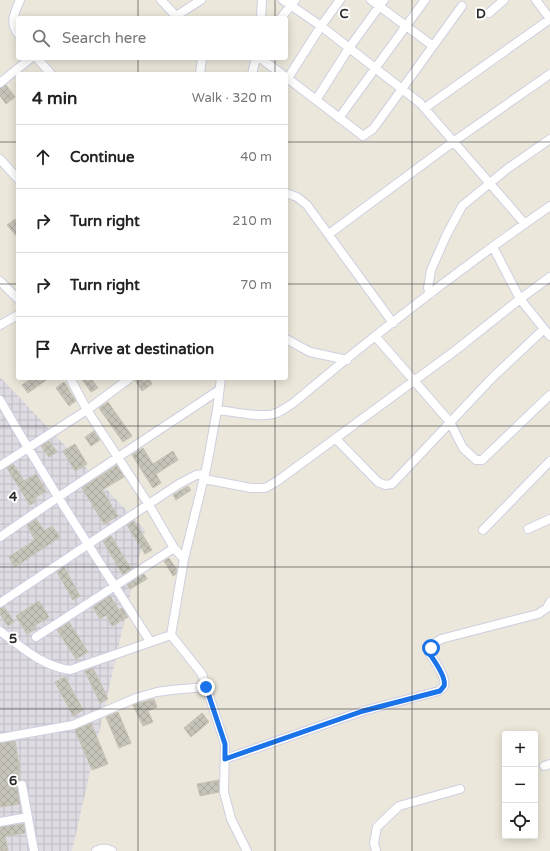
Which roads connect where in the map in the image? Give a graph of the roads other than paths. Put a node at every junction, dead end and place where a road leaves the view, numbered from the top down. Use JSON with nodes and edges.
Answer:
{"nodes":[{"id":1,"x":20,"y":0,"type":"edge"},
{"id":2,"x":161,"y":0,"type":"edge"},
{"id":3,"x":201,"y":0,"type":"edge"},
{"id":4,"x":262,"y":0,"type":"edge"},
{"id":5,"x":284,"y":0,"type":"edge"},
{"id":6,"x":340,"y":0,"type":"edge"},
{"id":7,"x":371,"y":0,"type":"edge"},
{"id":8,"x":425,"y":0,"type":"edge"},
{"id":9,"x":504,"y":0,"type":"edge"},
{"id":10,"x":536,"y":0,"type":"edge"},
{"id":11,"x":293,"y":3,"type":"edge"},
{"id":12,"x":382,"y":3,"type":"edge"},
{"id":13,"x":462,"y":6,"type":"dead end"},
{"id":14,"x":488,"y":13,"type":"dead end"},
{"id":15,"x":176,"y":16,"type":"edge"},
{"id":16,"x":178,"y":16,"type":"edge"},
{"id":17,"x":261,"y":16,"type":"edge"},
{"id":18,"x":283,"y":16,"type":"edge"},
{"id":19,"x":550,"y":19,"type":"edge"},
{"id":20,"x":321,"y":26,"type":"junction"},
{"id":21,"x":406,"y":26,"type":"junction"},
{"id":22,"x":16,"y":31,"type":"edge"},
{"id":23,"x":432,"y":46,"type":"junction"},
{"id":24,"x":349,"y":48,"type":"junction"},
{"id":25,"x":28,"y":60,"type":"edge"},
{"id":26,"x":39,"y":60,"type":"edge"},
{"id":27,"x":202,"y":60,"type":"edge"},
{"id":28,"x":256,"y":60,"type":"edge"},
{"id":29,"x":263,"y":60,"type":"edge"},
{"id":30,"x":375,"y":68,"type":"junction"},
{"id":31,"x":49,"y":72,"type":"edge"},
{"id":32,"x":200,"y":72,"type":"edge"},
{"id":33,"x":252,"y":72,"type":"edge"},
{"id":34,"x":279,"y":72,"type":"edge"},
{"id":35,"x":288,"y":72,"type":"edge"},
{"id":36,"x":550,"y":74,"type":"edge"},
{"id":37,"x":288,"y":78,"type":"edge"},
{"id":38,"x":0,"y":82,"type":"edge"},
{"id":39,"x":402,"y":89,"type":"junction"},
{"id":40,"x":316,"y":100,"type":"junction"},
{"id":41,"x":424,"y":108,"type":"junction"},
{"id":42,"x":339,"y":118,"type":"junction"},
{"id":43,"x":550,"y":140,"type":"edge"},
{"id":44,"x":453,"y":142,"type":"junction"},
{"id":45,"x":0,"y":159,"type":"edge"},
{"id":46,"x":16,"y":177,"type":"edge"},
{"id":47,"x":490,"y":183,"type":"junction"},
{"id":48,"x":288,"y":194,"type":"edge"},
{"id":49,"x":550,"y":206,"type":"edge"},
{"id":50,"x":525,"y":224,"type":"junction"},
{"id":51,"x":329,"y":234,"type":"junction"},
{"id":52,"x":493,"y":247,"type":"junction"},
{"id":53,"x":550,"y":277,"type":"edge"},
{"id":54,"x":0,"y":281,"type":"edge"},
{"id":55,"x":430,"y":294,"type":"junction"},
{"id":56,"x":16,"y":297,"type":"edge"},
{"id":57,"x":520,"y":299,"type":"junction"},
{"id":58,"x":16,"y":316,"type":"edge"},
{"id":59,"x":392,"y":323,"type":"junction"},
{"id":60,"x":0,"y":324,"type":"edge"},
{"id":61,"x":544,"y":329,"type":"junction"},
{"id":62,"x":550,"y":336,"type":"edge"},
{"id":63,"x":376,"y":337,"type":"junction"},
{"id":64,"x":288,"y":340,"type":"edge"},
{"id":65,"x":347,"y":360,"type":"junction"},
{"id":66,"x":71,"y":380,"type":"edge"},
{"id":67,"x":127,"y":380,"type":"edge"},
{"id":68,"x":221,"y":380,"type":"edge"},
{"id":69,"x":415,"y":381,"type":"junction"},
{"id":70,"x":219,"y":390,"type":"junction"},
{"id":71,"x":550,"y":395,"type":"edge"},
{"id":72,"x":0,"y":400,"type":"edge"},
{"id":73,"x":87,"y":410,"type":"junction"},
{"id":74,"x":217,"y":410,"type":"junction"},
{"id":75,"x":450,"y":422,"type":"junction"},
{"id":76,"x":336,"y":439,"type":"junction"},
{"id":77,"x":28,"y":448,"type":"junction"},
{"id":78,"x":119,"y":457,"type":"junction"},
{"id":79,"x":550,"y":461,"type":"edge"},
{"id":80,"x":0,"y":466,"type":"edge"},
{"id":81,"x":204,"y":476,"type":"junction"},
{"id":82,"x":58,"y":497,"type":"junction"},
{"id":83,"x":149,"y":505,"type":"junction"},
{"id":84,"x":550,"y":519,"type":"edge"},
{"id":85,"x":528,"y":529,"type":"dead end"},
{"id":86,"x":483,"y":530,"type":"dead end"},
{"id":87,"x":0,"y":537,"type":"edge"},
{"id":88,"x":88,"y":545,"type":"junction"},
{"id":89,"x":174,"y":548,"type":"junction"},
{"id":90,"x":184,"y":559,"type":"junction"},
{"id":91,"x":114,"y":586,"type":"junction"},
{"id":92,"x":550,"y":602,"type":"edge"},
{"id":93,"x":0,"y":603,"type":"edge"},
{"id":94,"x":0,"y":631,"type":"edge"},
{"id":95,"x":171,"y":635,"type":"junction"},
{"id":96,"x":36,"y":637,"type":"dead end"},
{"id":97,"x":150,"y":642,"type":"junction"},
{"id":98,"x":206,"y":687,"type":"junction"},
{"id":99,"x":0,"y":738,"type":"edge"},
{"id":100,"x":225,"y":759,"type":"junction"},
{"id":101,"x":22,"y":785,"type":"dead end"},
{"id":102,"x":460,"y":789,"type":"dead end"},
{"id":103,"x":28,"y":817,"type":"junction"},
{"id":104,"x":0,"y":822,"type":"edge"},
{"id":105,"x":34,"y":851,"type":"edge"},
{"id":106,"x":96,"y":851,"type":"edge"},
{"id":107,"x":112,"y":851,"type":"edge"},
{"id":108,"x":247,"y":851,"type":"edge"},
{"id":109,"x":376,"y":851,"type":"edge"}],
"edges":[{"from":1,"to":22,"type":"street"},
{"from":2,"to":15,"type":"street"},
{"from":3,"to":16,"type":"street"},
{"from":4,"to":17,"type":"street"},
{"from":5,"to":11,"type":"street"},
{"from":6,"to":20,"type":"street"},
{"from":7,"to":12,"type":"street"},
{"from":8,"to":21,"type":"street"},
{"from":9,"to":14,"type":"street"},
{"from":10,"to":19,"type":"street"},
{"from":11,"to":18,"type":"street"},
{"from":11,"to":20,"type":"street"},
{"from":12,"to":21,"type":"street"},
{"from":12,"to":24,"type":"street"},
{"from":13,"to":23,"type":"street"},
{"from":19,"to":41,"type":"street"},
{"from":20,"to":24,"type":"street"},
{"from":20,"to":35,"type":"street"},
{"from":21,"to":23,"type":"street"},
{"from":21,"to":30,"type":"street"},
{"from":23,"to":39,"type":"street"},
{"from":24,"to":30,"type":"street"},
{"from":24,"to":40,"type":"street"},
{"from":25,"to":38,"type":"street"},
{"from":26,"to":31,"type":"street"},
{"from":27,"to":32,"type":"street"},
{"from":28,"to":33,"type":"street"},
{"from":29,"to":34,"type":"street"},
{"from":30,"to":39,"type":"street"},
{"from":30,"to":42,"type":"street"},
{"from":36,"to":44,"type":"street"},
{"from":37,"to":40,"type":"street"},
{"from":39,"to":41,"type":"street"},
{"from":39,"to":42,"type":"street"},
{"from":40,"to":42,"type":"street"},
{"from":41,"to":44,"type":"street"},
{"from":43,"to":47,"type":"street"},
{"from":44,"to":47,"type":"street"},
{"from":44,"to":51,"type":"street"},
{"from":45,"to":46,"type":"street"},
{"from":47,"to":50,"type":"street"},
{"from":47,"to":55,"type":"street"},
{"from":48,"to":51,"type":"street"},
{"from":49,"to":50,"type":"street"},
{"from":50,"to":52,"type":"street"},
{"from":51,"to":59,"type":"street"},
{"from":52,"to":55,"type":"street"},
{"from":52,"to":57,"type":"street"},
{"from":53,"to":57,"type":"street"},
{"from":54,"to":56,"type":"street"},
{"from":55,"to":59,"type":"street"},
{"from":57,"to":61,"type":"street"},
{"from":57,"to":69,"type":"street"},
{"from":58,"to":60,"type":"street"},
{"from":59,"to":63,"type":"street"},
{"from":61,"to":62,"type":"street"},
{"from":61,"to":75,"type":"street"},
{"from":63,"to":65,"type":"street"},
{"from":63,"to":69,"type":"street"},
{"from":64,"to":65,"type":"street"},
{"from":65,"to":74,"type":"street"},
{"from":66,"to":73,"type":"street"},
{"from":67,"to":73,"type":"street"},
{"from":68,"to":70,"type":"street"},
{"from":69,"to":75,"type":"street"},
{"from":69,"to":76,"type":"street"},
{"from":70,"to":74,"type":"street"},
{"from":70,"to":78,"type":"street"},
{"from":71,"to":75,"type":"street"},
{"from":72,"to":77,"type":"street"},
{"from":73,"to":77,"type":"street"},
{"from":73,"to":78,"type":"street"},
{"from":74,"to":81,"type":"street"},
{"from":75,"to":76,"type":"street"},
{"from":76,"to":81,"type":"street"},
{"from":77,"to":80,"type":"street"},
{"from":77,"to":82,"type":"street"},
{"from":78,"to":82,"type":"street"},
{"from":78,"to":83,"type":"street"},
{"from":79,"to":86,"type":"street"},
{"from":81,"to":83,"type":"street"},
{"from":81,"to":90,"type":"street"},
{"from":82,"to":87,"type":"street"},
{"from":82,"to":88,"type":"street"},
{"from":83,"to":88,"type":"street"},
{"from":83,"to":89,"type":"street"},
{"from":84,"to":85,"type":"street"},
{"from":88,"to":91,"type":"street"},
{"from":88,"to":93,"type":"street"},
{"from":89,"to":90,"type":"street"},
{"from":89,"to":91,"type":"street"},
{"from":90,"to":95,"type":"street"},
{"from":91,"to":96,"type":"street"},
{"from":91,"to":97,"type":"street"},
{"from":92,"to":100,"type":"street"},
{"from":94,"to":97,"type":"street"},
{"from":95,"to":97,"type":"street"},
{"from":95,"to":98,"type":"street"},
{"from":98,"to":99,"type":"street"},
{"from":98,"to":100,"type":"street"},
{"from":100,"to":108,"type":"street"},
{"from":101,"to":103,"type":"street"},
{"from":102,"to":109,"type":"street"},
{"from":103,"to":104,"type":"street"},
{"from":103,"to":105,"type":"street"},
{"from":106,"to":107,"type":"street"}]}
